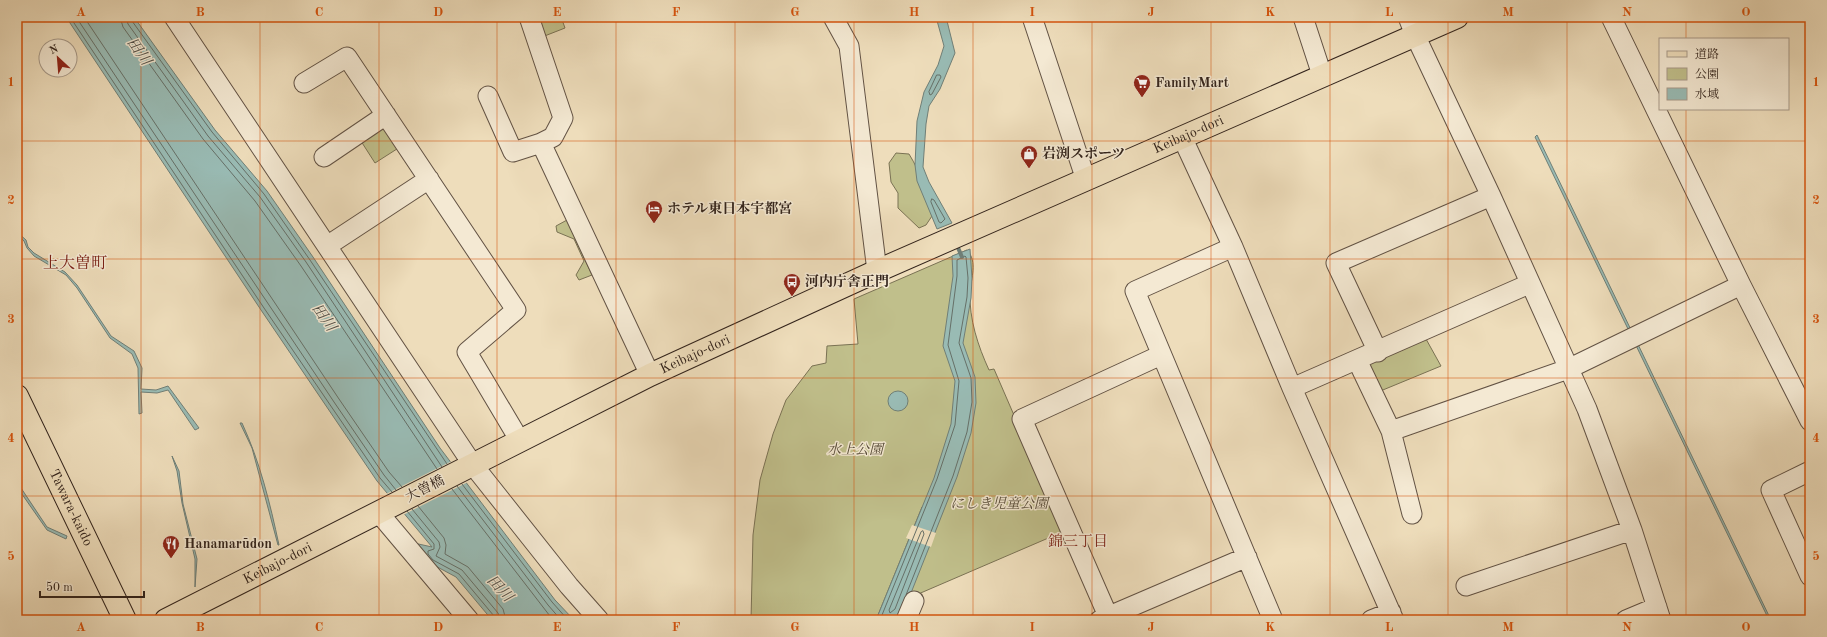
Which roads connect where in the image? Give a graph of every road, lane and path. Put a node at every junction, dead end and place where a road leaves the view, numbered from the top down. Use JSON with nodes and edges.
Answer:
{"nodes":[{"id":1,"x":174,"y":17,"type":"edge"},
{"id":2,"x":529,"y":17,"type":"edge"},
{"id":3,"x":833,"y":17,"type":"edge"},
{"id":4,"x":1032,"y":17,"type":"edge"},
{"id":5,"x":1303,"y":17,"type":"edge"},
{"id":6,"x":1456,"y":17,"type":"edge"},
{"id":7,"x":1611,"y":17,"type":"edge"},
{"id":8,"x":1412,"y":26,"type":"edge"},
{"id":9,"x":1322,"y":75,"type":"junction"},
{"id":10,"x":304,"y":83,"type":"dead end"},
{"id":11,"x":488,"y":96,"type":"dead end"},
{"id":12,"x":386,"y":115,"type":"junction"},
{"id":13,"x":1182,"y":137,"type":"junction"},
{"id":14,"x":541,"y":143,"type":"junction"},
{"id":15,"x":324,"y":157,"type":"dead end"},
{"id":16,"x":429,"y":179,"type":"junction"},
{"id":17,"x":1086,"y":180,"type":"junction"},
{"id":18,"x":1491,"y":196,"type":"junction"},
{"id":19,"x":327,"y":246,"type":"junction"},
{"id":20,"x":1233,"y":247,"type":"junction"},
{"id":21,"x":877,"y":271,"type":"junction"},
{"id":22,"x":1529,"y":284,"type":"junction"},
{"id":23,"x":1742,"y":285,"type":"junction"},
{"id":24,"x":1378,"y":352,"type":"junction"},
{"id":25,"x":1161,"y":355,"type":"junction"},
{"id":26,"x":1358,"y":360,"type":"junction"},
{"id":27,"x":1568,"y":369,"type":"junction"},
{"id":28,"x":650,"y":375,"type":"junction"},
{"id":29,"x":1292,"y":388,"type":"junction"},
{"id":30,"x":17,"y":396,"type":"edge"},
{"id":31,"x":1810,"y":421,"type":"edge"},
{"id":32,"x":1391,"y":431,"type":"junction"},
{"id":33,"x":520,"y":441,"type":"junction"},
{"id":34,"x":467,"y":468,"type":"junction"},
{"id":35,"x":1810,"y":471,"type":"edge"},
{"id":36,"x":384,"y":509,"type":"junction"},
{"id":37,"x":1412,"y":514,"type":"dead end"},
{"id":38,"x":1632,"y":530,"type":"junction"},
{"id":39,"x":1247,"y":558,"type":"junction"},
{"id":40,"x":1810,"y":576,"type":"edge"},
{"id":41,"x":1466,"y":586,"type":"dead end"},
{"id":42,"x":914,"y":601,"type":"dead end"},
{"id":43,"x":1659,"y":614,"type":"edge"},
{"id":44,"x":1392,"y":616,"type":"edge"},
{"id":45,"x":1104,"y":618,"type":"edge"},
{"id":46,"x":125,"y":620,"type":"edge"},
{"id":47,"x":166,"y":620,"type":"edge"},
{"id":48,"x":470,"y":620,"type":"edge"},
{"id":49,"x":599,"y":620,"type":"edge"},
{"id":50,"x":906,"y":620,"type":"edge"},
{"id":51,"x":1273,"y":620,"type":"edge"},
{"id":52,"x":1371,"y":620,"type":"edge"},
{"id":53,"x":1626,"y":620,"type":"edge"}],
"edges":[{"from":1,"to":19,"type":"street"},
{"from":2,"to":14,"type":"street"},
{"from":3,"to":21,"type":"street"},
{"from":4,"to":17,"type":"street"},
{"from":5,"to":9,"type":"street"},
{"from":6,"to":8,"type":"main road","name":"Keibajo-dori"},
{"from":7,"to":23,"type":"street"},
{"from":8,"to":9,"type":"main road","name":"Keibajo-dori"},
{"from":8,"to":18,"type":"street"},
{"from":9,"to":13,"type":"main road","name":"Keibajo-dori"},
{"from":10,"to":12,"type":"street"},
{"from":11,"to":14,"type":"street"},
{"from":12,"to":15,"type":"street"},
{"from":12,"to":16,"type":"street"},
{"from":13,"to":17,"type":"main road","name":"Keibajo-dori"},
{"from":13,"to":20,"type":"street"},
{"from":14,"to":28,"type":"street"},
{"from":16,"to":19,"type":"street"},
{"from":16,"to":33,"type":"street"},
{"from":17,"to":21,"type":"main road","name":"Keibajo-dori"},
{"from":18,"to":22,"type":"street"},
{"from":18,"to":24,"type":"street"},
{"from":19,"to":34,"type":"street"},
{"from":20,"to":25,"type":"street"},
{"from":20,"to":29,"type":"street"},
{"from":21,"to":28,"type":"main road","name":"Keibajo-dori"},
{"from":22,"to":24,"type":"street"},
{"from":22,"to":27,"type":"street"},
{"from":23,"to":27,"type":"street"},
{"from":23,"to":31,"type":"street"},
{"from":24,"to":26,"type":"street"},
{"from":25,"to":39,"type":"street"},
{"from":25,"to":45,"type":"street"},
{"from":26,"to":29,"type":"street"},
{"from":26,"to":32,"type":"street"},
{"from":27,"to":32,"type":"street"},
{"from":27,"to":38,"type":"street"},
{"from":28,"to":33,"type":"main road","name":"Keibajo-dori"},
{"from":29,"to":44,"type":"street"},
{"from":30,"to":46,"type":"main road","name":"Tawara-kaido"},
{"from":32,"to":37,"type":"street"},
{"from":33,"to":34,"type":"main road","name":"Keibajo-dori"},
{"from":34,"to":36,"type":"main road","name":"大曽橋"},
{"from":34,"to":49,"type":"street"},
{"from":35,"to":40,"type":"street"},
{"from":36,"to":47,"type":"main road","name":"Keibajo-dori"},
{"from":36,"to":48,"type":"street"},
{"from":38,"to":41,"type":"street"},
{"from":38,"to":43,"type":"street"},
{"from":39,"to":45,"type":"street"},
{"from":39,"to":51,"type":"street"},
{"from":42,"to":50,"type":"street"},
{"from":43,"to":53,"type":"street"},
{"from":44,"to":52,"type":"street"}]}
